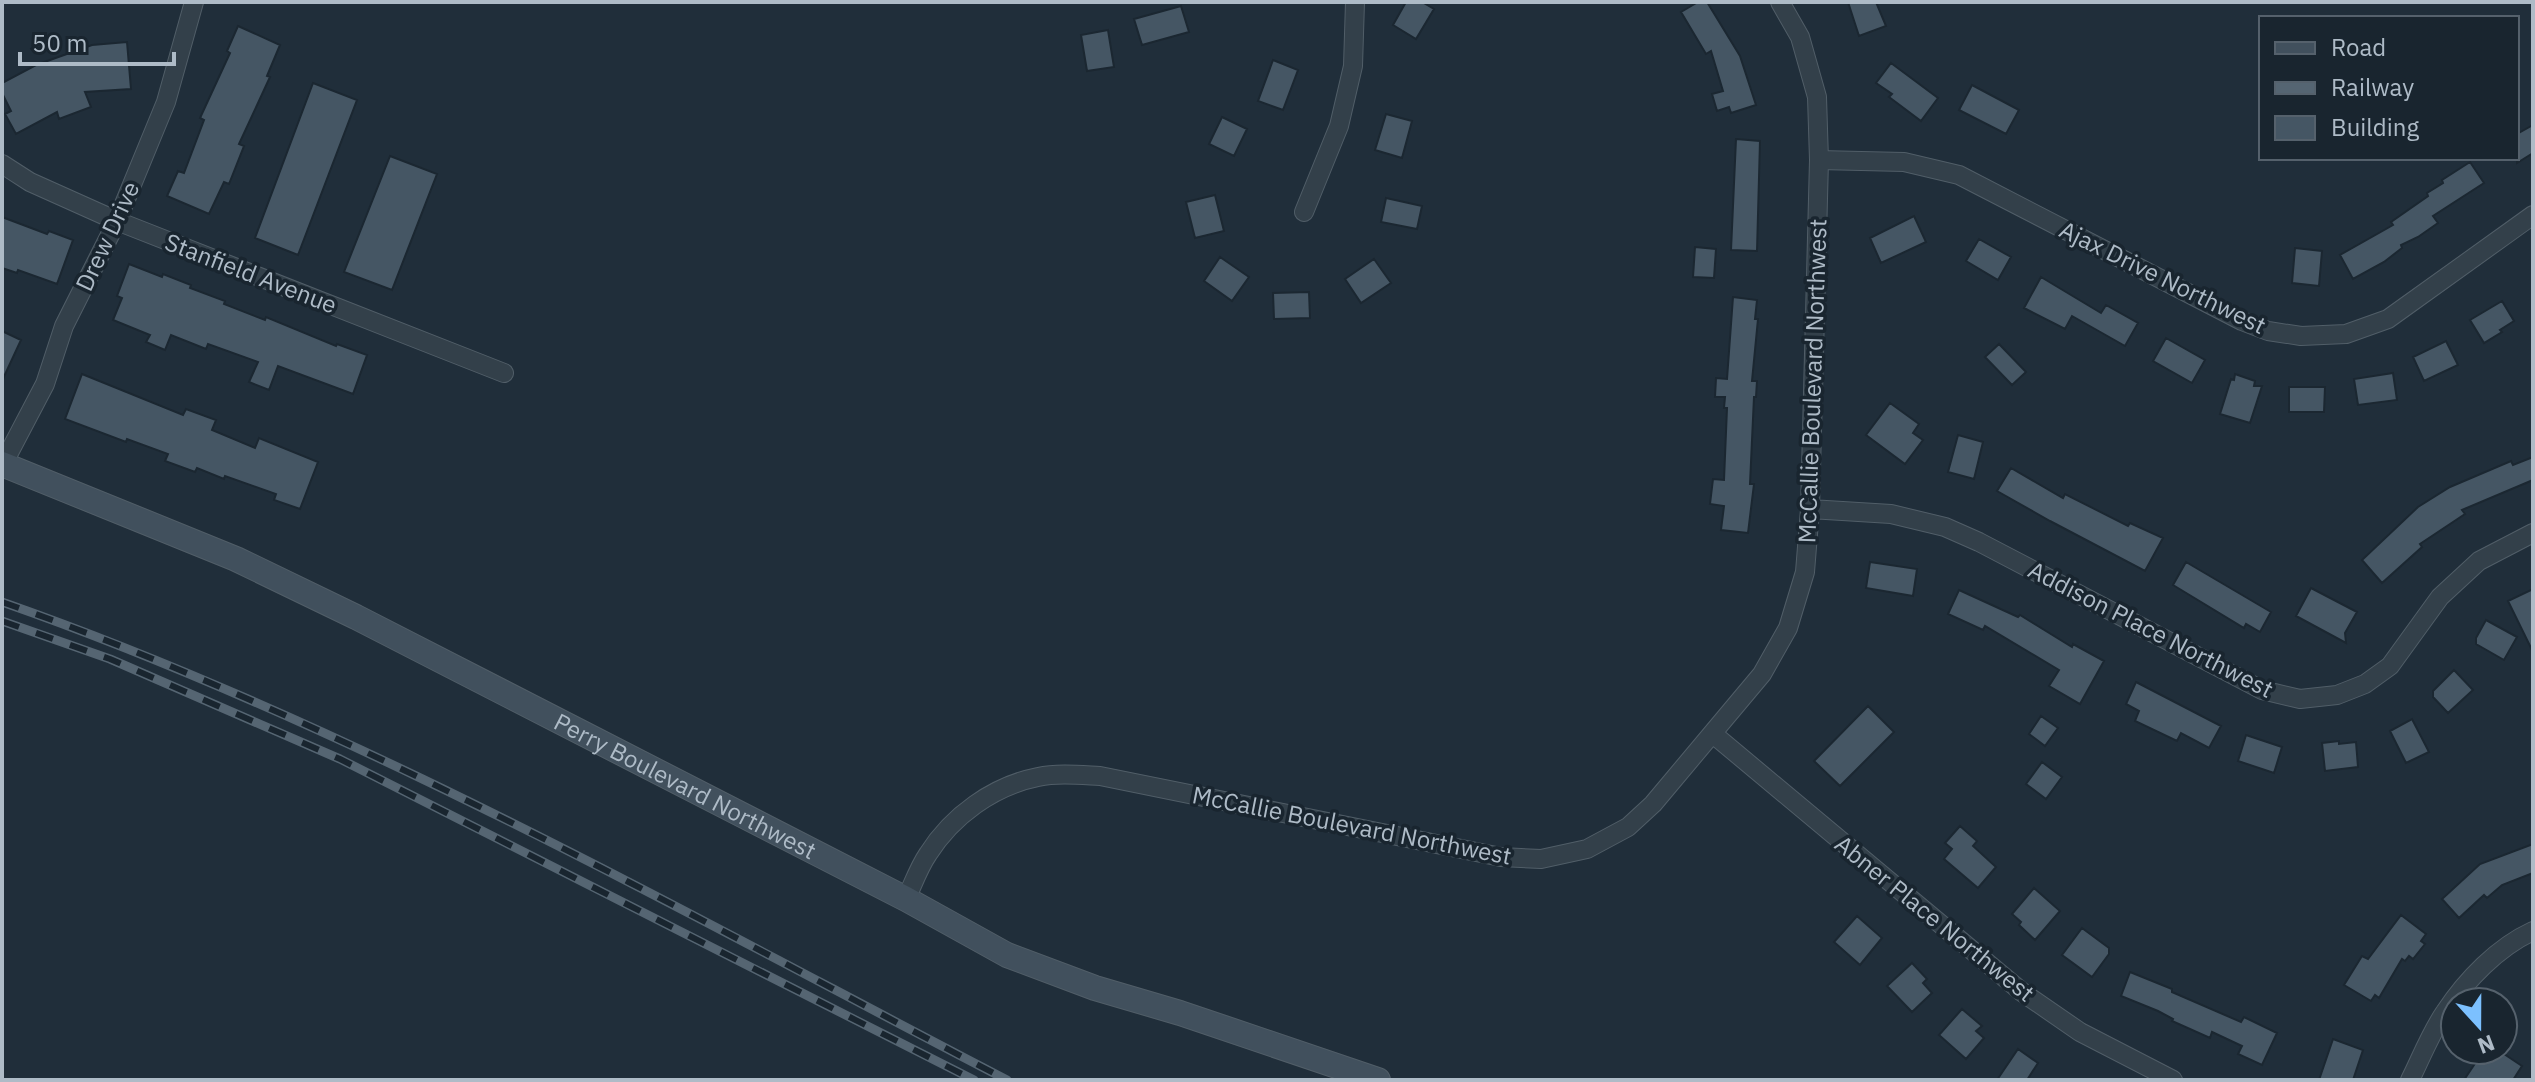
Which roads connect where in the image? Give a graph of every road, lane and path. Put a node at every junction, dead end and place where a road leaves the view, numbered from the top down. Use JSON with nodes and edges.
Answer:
{"nodes":[{"id":1,"x":194,"y":2,"type":"edge"},
{"id":2,"x":1355,"y":2,"type":"edge"},
{"id":3,"x":1780,"y":2,"type":"edge"},
{"id":4,"x":1819,"y":160,"type":"junction"},
{"id":5,"x":2,"y":164,"type":"edge"},
{"id":6,"x":1304,"y":212,"type":"dead end"},
{"id":7,"x":2533,"y":215,"type":"edge"},
{"id":8,"x":117,"y":221,"type":"junction"},
{"id":9,"x":504,"y":373,"type":"dead end"},
{"id":10,"x":2,"y":464,"type":"edge"},
{"id":11,"x":1810,"y":509,"type":"junction"},
{"id":12,"x":2533,"y":533,"type":"edge"},
{"id":13,"x":1713,"y":734,"type":"junction"},
{"id":14,"x":906,"y":899,"type":"junction"},
{"id":15,"x":2533,"y":931,"type":"edge"},
{"id":16,"x":1378,"y":1080,"type":"edge"},
{"id":17,"x":2173,"y":1080,"type":"edge"},
{"id":18,"x":2410,"y":1080,"type":"edge"}],
"edges":[{"from":1,"to":8,"type":"street","name":"Drew Drive"},
{"from":2,"to":6,"type":"street"},
{"from":3,"to":4,"type":"street","name":"McCallie Boulevard Northwest"},
{"from":4,"to":7,"type":"street","name":"Ajax Drive Northwest"},
{"from":4,"to":11,"type":"street","name":"McCallie Boulevard Northwest"},
{"from":5,"to":8,"type":"street","name":"Stanfield Avenue"},
{"from":8,"to":9,"type":"street","name":"Stanfield Avenue"},
{"from":8,"to":10,"type":"street","name":"Drew Drive"},
{"from":10,"to":14,"type":"street","name":"Perry Boulevard Northwest"},
{"from":11,"to":12,"type":"street","name":"Addison Place Northwest"},
{"from":11,"to":13,"type":"street","name":"McCallie Boulevard Northwest"},
{"from":13,"to":14,"type":"street","name":"McCallie Boulevard Northwest"},
{"from":13,"to":17,"type":"street","name":"Abner Place Northwest"},
{"from":14,"to":16,"type":"street","name":"Perry Boulevard Northwest"},
{"from":15,"to":18,"type":"street"}]}
